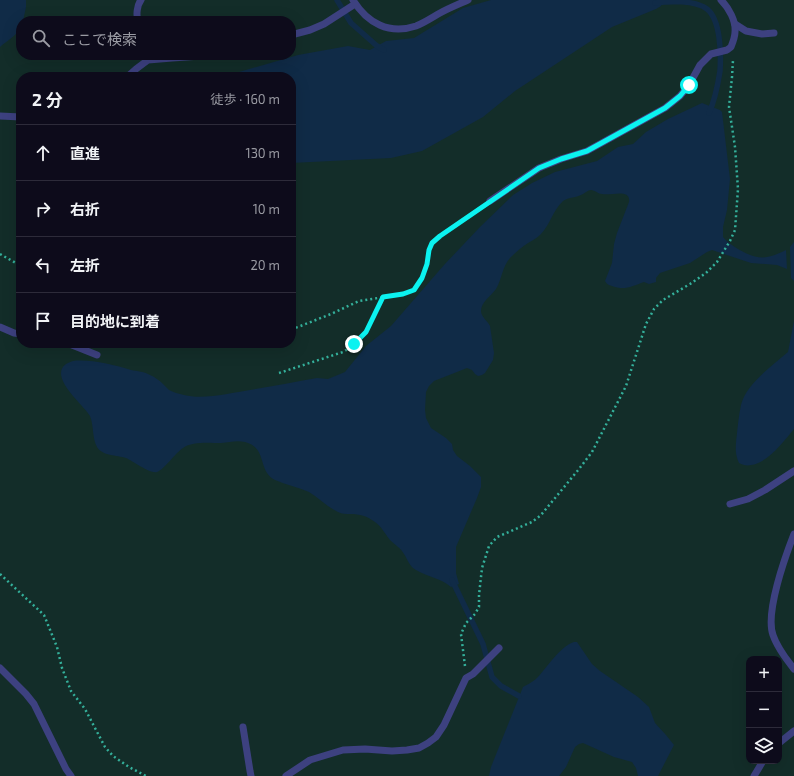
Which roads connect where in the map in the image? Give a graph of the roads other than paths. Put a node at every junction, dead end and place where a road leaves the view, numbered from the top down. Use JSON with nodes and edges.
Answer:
{"nodes":[{"id":1,"x":141,"y":0,"type":"edge"},
{"id":2,"x":468,"y":0,"type":"edge"},
{"id":3,"x":721,"y":0,"type":"edge"},
{"id":4,"x":353,"y":4,"type":"edge"},
{"id":5,"x":137,"y":16,"type":"edge"},
{"id":6,"x":735,"y":24,"type":"junction"},
{"id":7,"x":774,"y":33,"type":"dead end"},
{"id":8,"x":296,"y":34,"type":"edge"},
{"id":9,"x":145,"y":60,"type":"edge"},
{"id":10,"x":133,"y":72,"type":"edge"},
{"id":11,"x":0,"y":116,"type":"edge"},
{"id":12,"x":16,"y":117,"type":"edge"},
{"id":13,"x":490,"y":201,"type":"road end"},
{"id":14,"x":0,"y":327,"type":"edge"},
{"id":15,"x":16,"y":333,"type":"edge"},
{"id":16,"x":80,"y":348,"type":"edge"},
{"id":17,"x":97,"y":355,"type":"dead end"},
{"id":18,"x":794,"y":471,"type":"edge"},
{"id":19,"x":730,"y":504,"type":"dead end"},
{"id":20,"x":794,"y":534,"type":"edge"},
{"id":21,"x":499,"y":648,"type":"dead end"},
{"id":22,"x":0,"y":668,"type":"edge"},
{"id":23,"x":794,"y":669,"type":"edge"},
{"id":24,"x":243,"y":727,"type":"dead end"},
{"id":25,"x":794,"y":731,"type":"edge"},
{"id":26,"x":782,"y":741,"type":"edge"},
{"id":27,"x":761,"y":764,"type":"edge"},
{"id":28,"x":71,"y":776,"type":"edge"},
{"id":29,"x":251,"y":776,"type":"edge"},
{"id":30,"x":286,"y":776,"type":"edge"},
{"id":31,"x":754,"y":776,"type":"edge"}],
"edges":[{"from":1,"to":5,"type":"lane"},
{"from":2,"to":4,"type":"lane"},
{"from":3,"to":6,"type":"lane"},
{"from":4,"to":8,"type":"lane"},
{"from":6,"to":7,"type":"lane"},
{"from":6,"to":13,"type":"lane"},
{"from":9,"to":10,"type":"lane"},
{"from":11,"to":12,"type":"lane"},
{"from":14,"to":15,"type":"lane"},
{"from":16,"to":17,"type":"lane"},
{"from":18,"to":19,"type":"lane"},
{"from":20,"to":23,"type":"lane"},
{"from":21,"to":30,"type":"lane"},
{"from":22,"to":28,"type":"lane"},
{"from":24,"to":29,"type":"lane"},
{"from":25,"to":26,"type":"lane"},
{"from":27,"to":31,"type":"lane"}]}
